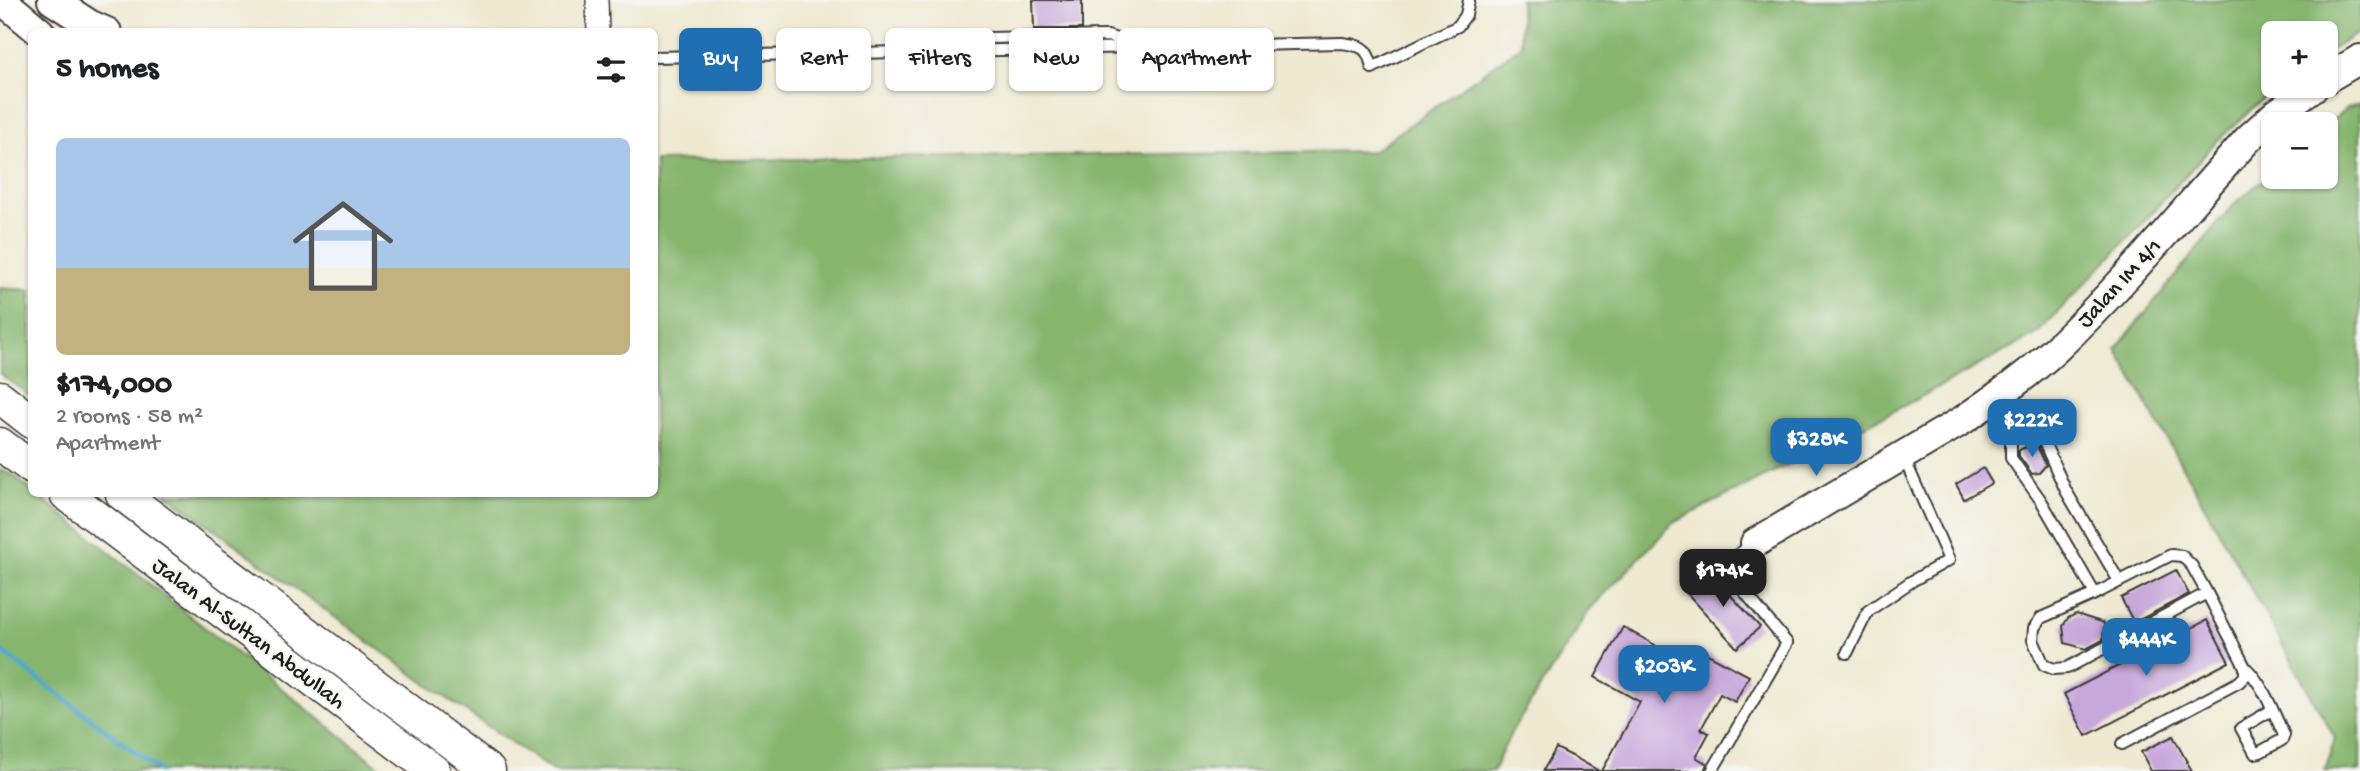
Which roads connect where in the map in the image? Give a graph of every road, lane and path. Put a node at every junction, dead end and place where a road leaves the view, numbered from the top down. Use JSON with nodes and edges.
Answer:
{"nodes":[{"id":1,"x":2,"y":0,"type":"edge"},
{"id":2,"x":52,"y":0,"type":"edge"},
{"id":3,"x":597,"y":0,"type":"edge"},
{"id":4,"x":1469,"y":0,"type":"edge"},
{"id":5,"x":35,"y":28,"type":"edge"},
{"id":6,"x":98,"y":28,"type":"edge"},
{"id":7,"x":597,"y":28,"type":"edge"},
{"id":8,"x":658,"y":57,"type":"edge"},
{"id":9,"x":2360,"y":59,"type":"edge"},
{"id":10,"x":2338,"y":72,"type":"edge"},
{"id":11,"x":2298,"y":98,"type":"edge"},
{"id":12,"x":0,"y":397,"type":"edge"},
{"id":13,"x":1995,"y":398,"type":"junction"},
{"id":14,"x":28,"y":419,"type":"edge"},
{"id":15,"x":2015,"y":431,"type":"junction"},
{"id":16,"x":0,"y":444,"type":"edge"},
{"id":17,"x":1903,"y":456,"type":"junction"},
{"id":18,"x":0,"y":457,"type":"edge"},
{"id":19,"x":28,"y":466,"type":"edge"},
{"id":20,"x":28,"y":468,"type":"edge"},
{"id":21,"x":70,"y":497,"type":"edge"},
{"id":22,"x":126,"y":497,"type":"edge"},
{"id":23,"x":1755,"y":543,"type":"joint"},
{"id":24,"x":2119,"y":582,"type":"junction"},
{"id":25,"x":2207,"y":593,"type":"junction"},
{"id":26,"x":2095,"y":594,"type":"junction"},
{"id":27,"x":1847,"y":653,"type":"dead end"},
{"id":28,"x":2245,"y":667,"type":"junction"},
{"id":29,"x":2272,"y":710,"type":"dead end"},
{"id":30,"x":2122,"y":744,"type":"dead end"},
{"id":31,"x":434,"y":771,"type":"edge"},
{"id":32,"x":489,"y":771,"type":"edge"},
{"id":33,"x":1712,"y":771,"type":"edge"}],
"edges":[{"from":1,"to":5,"type":"street"},
{"from":2,"to":6,"type":"street"},
{"from":3,"to":7,"type":"street"},
{"from":4,"to":8,"type":"lane"},
{"from":9,"to":10,"type":"street"},
{"from":11,"to":13,"type":"street","name":"Jalan IM 4/1"},
{"from":12,"to":14,"type":"main road"},
{"from":13,"to":15,"type":"lane"},
{"from":13,"to":17,"type":"street","name":"Jalan IM 4/1"},
{"from":15,"to":24,"type":"lane"},
{"from":15,"to":26,"type":"lane"},
{"from":16,"to":19,"type":"main road"},
{"from":17,"to":23,"type":"street","name":"Jalan IM 4/1"},
{"from":17,"to":27,"type":"lane"},
{"from":18,"to":20,"type":"main road"},
{"from":21,"to":31,"type":"main road","name":"Jalan Al-Sultan Abdullah"},
{"from":22,"to":32,"type":"main road","name":"Jalan Al-Sultan Abdullah"},
{"from":23,"to":33,"type":"lane"},
{"from":24,"to":25,"type":"lane"},
{"from":24,"to":26,"type":"lane"},
{"from":25,"to":26,"type":"lane"},
{"from":25,"to":28,"type":"lane"},
{"from":28,"to":29,"type":"lane"},
{"from":28,"to":30,"type":"lane"}]}
